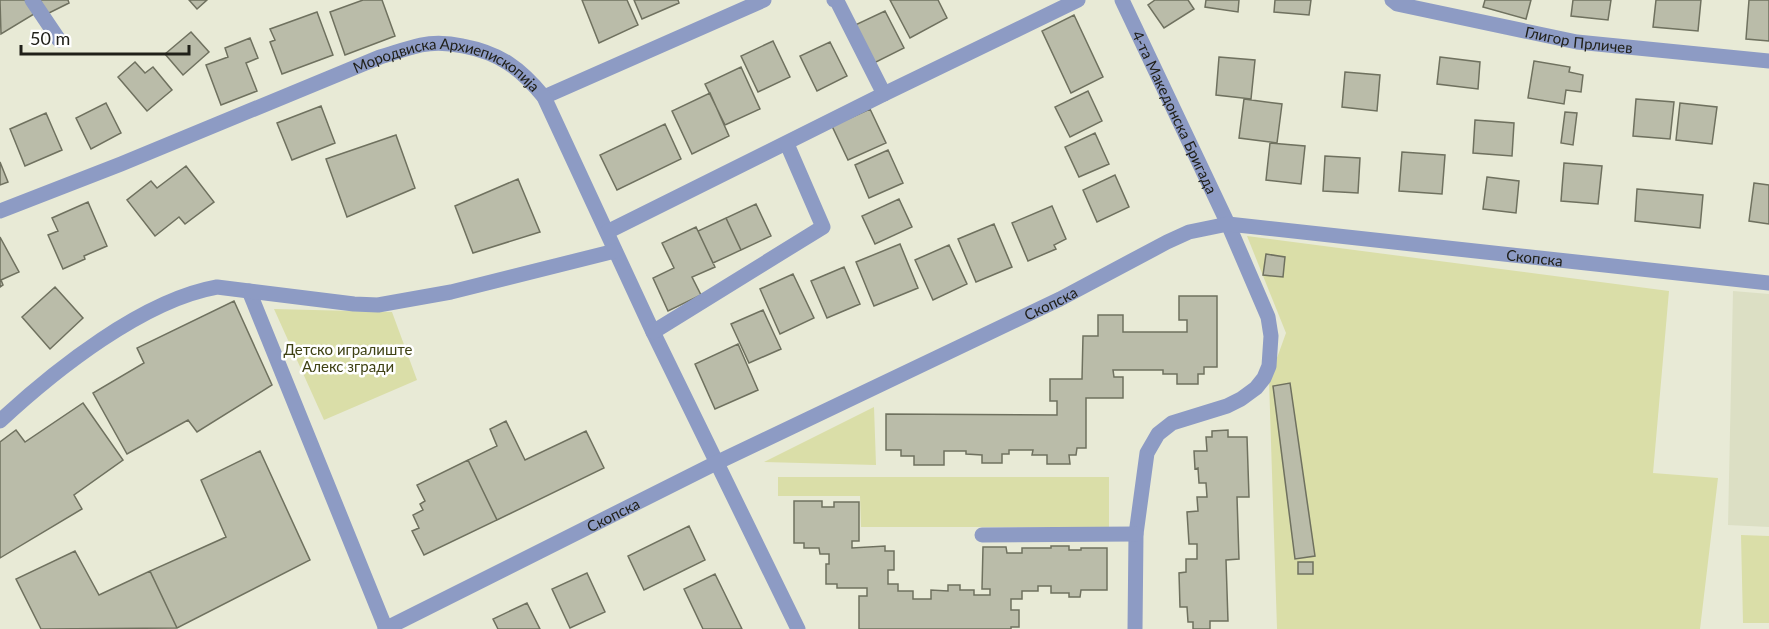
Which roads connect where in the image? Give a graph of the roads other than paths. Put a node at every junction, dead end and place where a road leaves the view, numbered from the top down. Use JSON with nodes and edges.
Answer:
{"nodes":[{"id":1,"x":32,"y":0,"type":"edge"},
{"id":2,"x":764,"y":0,"type":"edge"},
{"id":3,"x":834,"y":0,"type":"edge"},
{"id":4,"x":1078,"y":0,"type":"edge"},
{"id":5,"x":1122,"y":0,"type":"edge"},
{"id":6,"x":1392,"y":0,"type":"edge"},
{"id":7,"x":59,"y":40,"type":"dead end"},
{"id":8,"x":1769,"y":61,"type":"edge"},
{"id":9,"x":884,"y":94,"type":"junction"},
{"id":10,"x":544,"y":97,"type":"junction"},
{"id":11,"x":787,"y":144,"type":"junction"},
{"id":12,"x":0,"y":201,"type":"edge"},
{"id":13,"x":20,"y":203,"type":"junction"},
{"id":14,"x":0,"y":211,"type":"edge"},
{"id":15,"x":1228,"y":224,"type":"junction"},
{"id":16,"x":607,"y":232,"type":"junction"},
{"id":17,"x":615,"y":251,"type":"junction"},
{"id":18,"x":1769,"y":283,"type":"edge"},
{"id":19,"x":249,"y":291,"type":"junction"},
{"id":20,"x":653,"y":332,"type":"junction"},
{"id":21,"x":0,"y":421,"type":"edge"},
{"id":22,"x":716,"y":463,"type":"junction"},
{"id":23,"x":1136,"y":534,"type":"junction"},
{"id":24,"x":982,"y":535,"type":"dead end"},
{"id":25,"x":385,"y":629,"type":"edge"},
{"id":26,"x":798,"y":629,"type":"edge"},
{"id":27,"x":1135,"y":629,"type":"edge"}],
"edges":[{"from":1,"to":7,"type":"street"},
{"from":2,"to":10,"type":"street"},
{"from":3,"to":9,"type":"street"},
{"from":4,"to":9,"type":"street"},
{"from":5,"to":15,"type":"street","name":"4-та Македонска Бригада"},
{"from":6,"to":8,"type":"street","name":"Глигор Прличев"},
{"from":9,"to":11,"type":"street"},
{"from":10,"to":13,"type":"street","name":"Мородвиска Архиепископија"},
{"from":10,"to":16,"type":"street","name":"Мородвиска Архиепископија"},
{"from":11,"to":16,"type":"street"},
{"from":11,"to":20,"type":"street"},
{"from":12,"to":13,"type":"street"},
{"from":13,"to":14,"type":"street","name":"Мородвиска Архиепископија"},
{"from":15,"to":18,"type":"street","name":"Скопска"},
{"from":15,"to":22,"type":"street","name":"Скопска"},
{"from":15,"to":23,"type":"street","name":"4-та Македонска Бригада"},
{"from":16,"to":17,"type":"street","name":"Мородвиска Архиепископија"},
{"from":17,"to":19,"type":"street"},
{"from":17,"to":20,"type":"street","name":"Мородвиска Архиепископија"},
{"from":19,"to":21,"type":"street"},
{"from":19,"to":25,"type":"street"},
{"from":20,"to":22,"type":"street","name":"Мородвиска Архиепископија"},
{"from":22,"to":25,"type":"street","name":"Скопска"},
{"from":22,"to":26,"type":"street","name":"Мородвиска Архиепископија"},
{"from":23,"to":24,"type":"street"},
{"from":23,"to":27,"type":"street","name":"4-та Македонска Бригада"}]}
